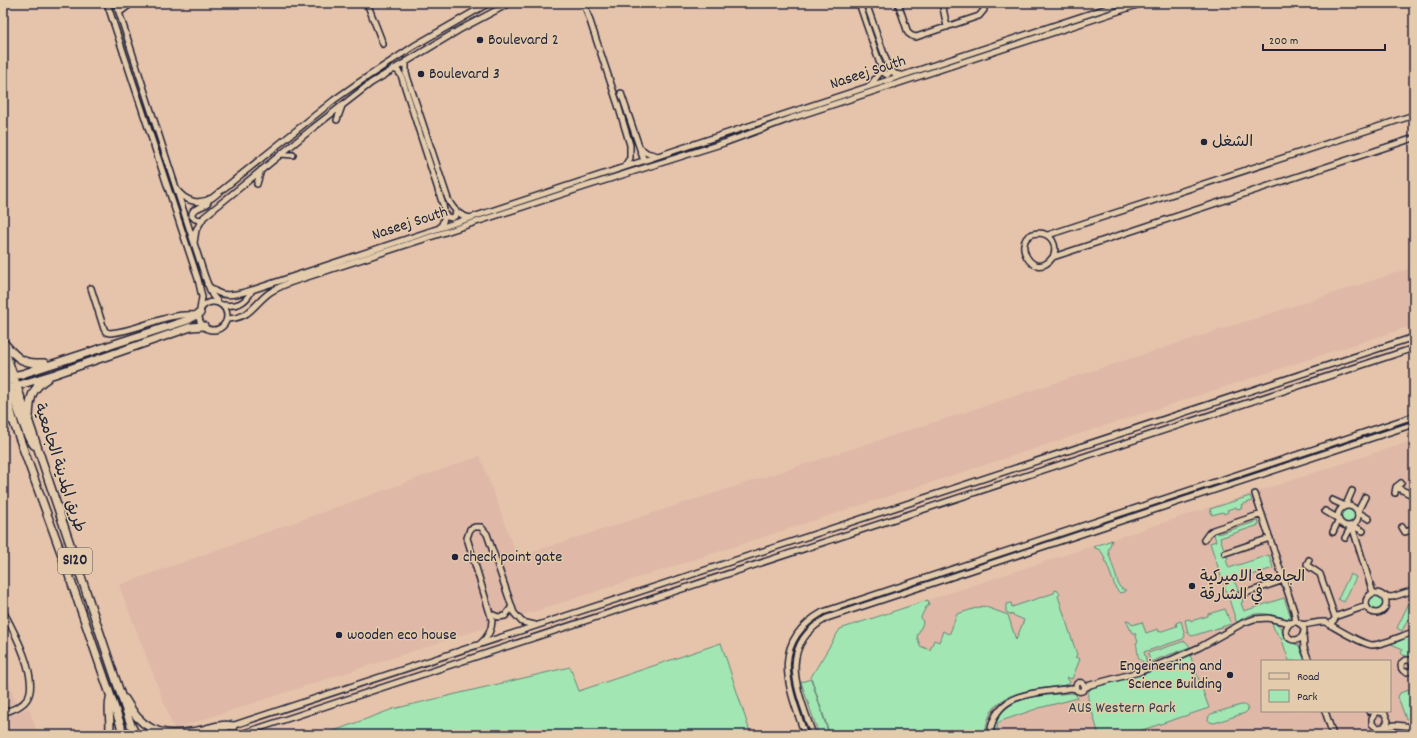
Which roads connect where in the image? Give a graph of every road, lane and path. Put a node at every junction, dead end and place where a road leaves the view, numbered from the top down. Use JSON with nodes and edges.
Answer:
{"nodes":[{"id":1,"x":107,"y":3,"type":"edge"},
{"id":2,"x":116,"y":3,"type":"edge"},
{"id":3,"x":132,"y":3,"type":"edge"},
{"id":4,"x":367,"y":3,"type":"edge"},
{"id":5,"x":489,"y":3,"type":"edge"},
{"id":6,"x":510,"y":3,"type":"edge"},
{"id":7,"x":584,"y":3,"type":"edge"},
{"id":8,"x":859,"y":3,"type":"edge"},
{"id":9,"x":866,"y":3,"type":"edge"},
{"id":10,"x":898,"y":3,"type":"edge"},
{"id":11,"x":942,"y":3,"type":"edge"},
{"id":12,"x":983,"y":3,"type":"edge"},
{"id":13,"x":1122,"y":3,"type":"edge"},
{"id":14,"x":1143,"y":3,"type":"edge"},
{"id":15,"x":120,"y":12,"type":"junction"},
{"id":16,"x":947,"y":27,"type":"junction"},
{"id":17,"x":383,"y":44,"type":"dead end"},
{"id":18,"x":406,"y":61,"type":"junction"},
{"id":19,"x":881,"y":67,"type":"junction"},
{"id":20,"x":889,"y":68,"type":"junction"},
{"id":21,"x":393,"y":69,"type":"junction"},
{"id":22,"x":405,"y":70,"type":"junction"},
{"id":23,"x":399,"y":72,"type":"junction"},
{"id":24,"x":901,"y":76,"type":"junction"},
{"id":25,"x":870,"y":85,"type":"junction"},
{"id":26,"x":621,"y":93,"type":"dead end"},
{"id":27,"x":342,"y":105,"type":"junction"},
{"id":28,"x":1414,"y":116,"type":"edge"},
{"id":29,"x":337,"y":120,"type":"dead end"},
{"id":30,"x":1414,"y":138,"type":"edge"},
{"id":31,"x":639,"y":147,"type":"junction"},
{"id":32,"x":420,"y":150,"type":"dead end"},
{"id":33,"x":165,"y":152,"type":"junction"},
{"id":34,"x":157,"y":154,"type":"junction"},
{"id":35,"x":280,"y":154,"type":"junction"},
{"id":36,"x":427,"y":154,"type":"junction"},
{"id":37,"x":631,"y":154,"type":"junction"},
{"id":38,"x":293,"y":155,"type":"dead end"},
{"id":39,"x":658,"y":156,"type":"junction"},
{"id":40,"x":643,"y":158,"type":"junction"},
{"id":41,"x":622,"y":168,"type":"junction"},
{"id":42,"x":261,"y":170,"type":"junction"},
{"id":43,"x":257,"y":184,"type":"dead end"},
{"id":44,"x":177,"y":190,"type":"junction"},
{"id":45,"x":209,"y":199,"type":"junction"},
{"id":46,"x":456,"y":211,"type":"junction"},
{"id":47,"x":445,"y":214,"type":"junction"},
{"id":48,"x":472,"y":218,"type":"junction"},
{"id":49,"x":202,"y":220,"type":"junction"},
{"id":50,"x":439,"y":228,"type":"junction"},
{"id":51,"x":1048,"y":236,"type":"junction"},
{"id":52,"x":194,"y":243,"type":"junction"},
{"id":53,"x":1053,"y":257,"type":"junction"},
{"id":54,"x":207,"y":284,"type":"junction"},
{"id":55,"x":91,"y":288,"type":"dead end"},
{"id":56,"x":252,"y":290,"type":"junction"},
{"id":57,"x":220,"y":303,"type":"junction"},
{"id":58,"x":199,"y":312,"type":"junction"},
{"id":59,"x":227,"y":319,"type":"junction"},
{"id":60,"x":204,"y":326,"type":"junction"},
{"id":61,"x":1414,"y":337,"type":"edge"},
{"id":62,"x":3,"y":344,"type":"edge"},
{"id":63,"x":1414,"y":348,"type":"edge"},
{"id":64,"x":53,"y":363,"type":"junction"},
{"id":65,"x":3,"y":368,"type":"edge"},
{"id":66,"x":55,"y":374,"type":"junction"},
{"id":67,"x":7,"y":383,"type":"edge"},
{"id":68,"x":3,"y":409,"type":"edge"},
{"id":69,"x":1414,"y":416,"type":"edge"},
{"id":70,"x":29,"y":421,"type":"junction"},
{"id":71,"x":1414,"y":424,"type":"edge"},
{"id":72,"x":15,"y":426,"type":"junction"},
{"id":73,"x":1330,"y":444,"type":"junction"},
{"id":74,"x":37,"y":448,"type":"junction"},
{"id":75,"x":1330,"y":452,"type":"junction"},
{"id":76,"x":1401,"y":483,"type":"dead end"},
{"id":77,"x":1396,"y":487,"type":"junction"},
{"id":78,"x":1352,"y":491,"type":"dead end"},
{"id":79,"x":1255,"y":494,"type":"dead end"},
{"id":80,"x":1395,"y":494,"type":"dead end"},
{"id":81,"x":1414,"y":496,"type":"edge"},
{"id":82,"x":1365,"y":497,"type":"dead end"},
{"id":83,"x":1332,"y":500,"type":"dead end"},
{"id":84,"x":1344,"y":505,"type":"junction"},
{"id":85,"x":1325,"y":511,"type":"dead end"},
{"id":86,"x":1358,"y":512,"type":"junction"},
{"id":87,"x":1262,"y":514,"type":"junction"},
{"id":88,"x":1338,"y":519,"type":"junction"},
{"id":89,"x":1369,"y":519,"type":"dead end"},
{"id":90,"x":1352,"y":526,"type":"junction"},
{"id":91,"x":1402,"y":527,"type":"dead end"},
{"id":92,"x":1414,"y":529,"type":"edge"},
{"id":93,"x":1363,"y":531,"type":"dead end"},
{"id":94,"x":1333,"y":532,"type":"dead end"},
{"id":95,"x":1270,"y":538,"type":"junction"},
{"id":96,"x":1345,"y":538,"type":"dead end"},
{"id":97,"x":1043,"y":539,"type":"junction"},
{"id":98,"x":1204,"y":540,"type":"dead end"},
{"id":99,"x":1031,"y":551,"type":"junction"},
{"id":100,"x":1225,"y":553,"type":"dead end"},
{"id":101,"x":1309,"y":560,"type":"dead end"},
{"id":102,"x":1284,"y":580,"type":"junction"},
{"id":103,"x":1414,"y":590,"type":"edge"},
{"id":104,"x":1373,"y":593,"type":"junction"},
{"id":105,"x":1240,"y":595,"type":"dead end"},
{"id":106,"x":1383,"y":596,"type":"junction"},
{"id":107,"x":1392,"y":597,"type":"junction"},
{"id":108,"x":1386,"y":604,"type":"junction"},
{"id":109,"x":1366,"y":606,"type":"junction"},
{"id":110,"x":511,"y":608,"type":"junction"},
{"id":111,"x":3,"y":611,"type":"edge"},
{"id":112,"x":491,"y":614,"type":"junction"},
{"id":113,"x":1335,"y":617,"type":"junction"},
{"id":114,"x":1279,"y":621,"type":"junction"},
{"id":115,"x":1296,"y":623,"type":"junction"},
{"id":116,"x":1310,"y":624,"type":"junction"},
{"id":117,"x":538,"y":625,"type":"junction"},
{"id":118,"x":1330,"y":625,"type":"junction"},
{"id":119,"x":1286,"y":631,"type":"junction"},
{"id":120,"x":1303,"y":632,"type":"junction"},
{"id":121,"x":1414,"y":632,"type":"edge"},
{"id":122,"x":1296,"y":639,"type":"junction"},
{"id":123,"x":479,"y":644,"type":"junction"},
{"id":124,"x":1304,"y":648,"type":"junction"},
{"id":125,"x":1309,"y":660,"type":"edge"},
{"id":126,"x":1084,"y":686,"type":"junction"},
{"id":127,"x":1075,"y":688,"type":"junction"},
{"id":128,"x":121,"y":696,"type":"junction"},
{"id":129,"x":111,"y":697,"type":"junction"},
{"id":130,"x":1325,"y":712,"type":"edge"},
{"id":131,"x":1369,"y":712,"type":"edge"},
{"id":132,"x":1372,"y":712,"type":"edge"},
{"id":133,"x":3,"y":713,"type":"edge"},
{"id":134,"x":1376,"y":713,"type":"junction"},
{"id":135,"x":1372,"y":718,"type":"junction"},
{"id":136,"x":1388,"y":718,"type":"junction"},
{"id":137,"x":1395,"y":725,"type":"junction"},
{"id":138,"x":233,"y":726,"type":"junction"},
{"id":139,"x":1384,"y":727,"type":"junction"},
{"id":140,"x":1414,"y":727,"type":"edge"},
{"id":141,"x":109,"y":735,"type":"edge"},
{"id":142,"x":122,"y":735,"type":"edge"},
{"id":143,"x":136,"y":735,"type":"edge"},
{"id":144,"x":204,"y":735,"type":"edge"},
{"id":145,"x":238,"y":735,"type":"edge"},
{"id":146,"x":805,"y":735,"type":"edge"},
{"id":147,"x":813,"y":735,"type":"edge"},
{"id":148,"x":990,"y":735,"type":"edge"},
{"id":149,"x":1333,"y":735,"type":"edge"}],
"edges":[{"from":1,"to":34,"type":"street"},
{"from":2,"to":15,"type":"street"},
{"from":3,"to":15,"type":"street"},
{"from":4,"to":17,"type":"street"},
{"from":5,"to":45,"type":"street"},
{"from":6,"to":18,"type":"street"},
{"from":7,"to":37,"type":"street"},
{"from":8,"to":19,"type":"street"},
{"from":9,"to":20,"type":"street"},
{"from":10,"to":16,"type":"street"},
{"from":11,"to":16,"type":"street"},
{"from":12,"to":16,"type":"street"},
{"from":13,"to":24,"type":"street","name":"Naseej South"},
{"from":14,"to":59,"type":"street"},
{"from":15,"to":33,"type":"street"},
{"from":18,"to":21,"type":"street"},
{"from":18,"to":22,"type":"street"},
{"from":19,"to":20,"type":"street"},
{"from":19,"to":25,"type":"street"},
{"from":20,"to":24,"type":"street"},
{"from":21,"to":23,"type":"street"},
{"from":21,"to":27,"type":"street"},
{"from":22,"to":23,"type":"street"},
{"from":22,"to":46,"type":"street"},
{"from":23,"to":36,"type":"street"},
{"from":24,"to":25,"type":"street","name":"Naseej South"},
{"from":25,"to":39,"type":"street","name":"Naseej South"},
{"from":26,"to":31,"type":"street"},
{"from":27,"to":29,"type":"street"},
{"from":27,"to":35,"type":"street"},
{"from":28,"to":51,"type":"street"},
{"from":30,"to":53,"type":"street"},
{"from":31,"to":39,"type":"street"},
{"from":31,"to":40,"type":"street"},
{"from":32,"to":36,"type":"street"},
{"from":33,"to":34,"type":"street"},
{"from":33,"to":44,"type":"street"},
{"from":34,"to":58,"type":"street"},
{"from":35,"to":38,"type":"street"},
{"from":35,"to":42,"type":"street"},
{"from":36,"to":47,"type":"street"},
{"from":37,"to":40,"type":"street"},
{"from":37,"to":41,"type":"street"},
{"from":39,"to":40,"type":"street","name":"Naseej South"},
{"from":40,"to":41,"type":"street","name":"Naseej South"},
{"from":41,"to":48,"type":"street","name":"Naseej South"},
{"from":42,"to":43,"type":"street"},
{"from":42,"to":49,"type":"street"},
{"from":44,"to":45,"type":"street"},
{"from":44,"to":52,"type":"street"},
{"from":45,"to":49,"type":"street"},
{"from":46,"to":47,"type":"street"},
{"from":46,"to":48,"type":"street"},
{"from":47,"to":50,"type":"street"},
{"from":48,"to":50,"type":"street","name":"Naseej South"},
{"from":49,"to":52,"type":"street"},
{"from":50,"to":56,"type":"street","name":"Naseej South"},
{"from":51,"to":53,"type":"street"},
{"from":51,"to":53,"type":"street"},
{"from":52,"to":54,"type":"street"},
{"from":54,"to":56,"type":"street","name":"Naseej South"},
{"from":54,"to":57,"type":"street"},
{"from":55,"to":58,"type":"street"},
{"from":56,"to":57,"type":"street"},
{"from":57,"to":58,"type":"street"},
{"from":57,"to":59,"type":"street"},
{"from":58,"to":60,"type":"street"},
{"from":58,"to":64,"type":"main road"},
{"from":59,"to":60,"type":"street"},
{"from":60,"to":66,"type":"main road"},
{"from":61,"to":117,"type":"street"},
{"from":62,"to":64,"type":"main road"},
{"from":62,"to":67,"type":"main road","name":"طريق المدينة الجامعية","number":"S120"},
{"from":63,"to":145,"type":"street"},
{"from":64,"to":67,"type":"main road"},
{"from":65,"to":67,"type":"main road"},
{"from":66,"to":67,"type":"main road"},
{"from":66,"to":70,"type":"main road"},
{"from":67,"to":70,"type":"main road","name":"طريق المدينة الجامعية","number":"S120"},
{"from":67,"to":72,"type":"main road","name":"طريق المدينة الجامعية","number":"S120"},
{"from":67,"to":74,"type":"main road"},
{"from":68,"to":72,"type":"main road"},
{"from":69,"to":73,"type":"street"},
{"from":70,"to":74,"type":"main road","name":"طريق المدينة الجامعية","number":"S120"},
{"from":71,"to":75,"type":"street"},
{"from":72,"to":129,"type":"main road","name":"طريق المدينة الجامعية","number":"S120"},
{"from":73,"to":75,"type":"street"},
{"from":73,"to":97,"type":"street"},
{"from":74,"to":128,"type":"main road","name":"طريق المدينة الجامعية","number":"S120"},
{"from":75,"to":99,"type":"street"},
{"from":76,"to":77,"type":"street"},
{"from":77,"to":80,"type":"street"},
{"from":77,"to":81,"type":"street"},
{"from":78,"to":84,"type":"street"},
{"from":79,"to":87,"type":"street"},
{"from":82,"to":86,"type":"street"},
{"from":83,"to":84,"type":"street"},
{"from":84,"to":86,"type":"street"},
{"from":84,"to":88,"type":"street"},
{"from":85,"to":88,"type":"street"},
{"from":86,"to":89,"type":"street"},
{"from":86,"to":90,"type":"street"},
{"from":87,"to":95,"type":"street"},
{"from":87,"to":98,"type":"street"},
{"from":88,"to":90,"type":"street"},
{"from":88,"to":94,"type":"street"},
{"from":90,"to":93,"type":"street"},
{"from":90,"to":96,"type":"street"},
{"from":90,"to":104,"type":"street"},
{"from":91,"to":92,"type":"street"},
{"from":95,"to":100,"type":"street"},
{"from":95,"to":102,"type":"street"},
{"from":97,"to":99,"type":"street"},
{"from":97,"to":146,"type":"street"},
{"from":99,"to":147,"type":"street"},
{"from":101,"to":113,"type":"street"},
{"from":102,"to":105,"type":"street"},
{"from":102,"to":115,"type":"street"},
{"from":103,"to":107,"type":"street"},
{"from":104,"to":106,"type":"street"},
{"from":104,"to":109,"type":"street"},
{"from":106,"to":107,"type":"street"},
{"from":106,"to":108,"type":"street"},
{"from":107,"to":108,"type":"street"},
{"from":108,"to":109,"type":"street"},
{"from":109,"to":113,"type":"street"},
{"from":110,"to":112,"type":"street"},
{"from":110,"to":112,"type":"street"},
{"from":110,"to":117,"type":"street"},
{"from":111,"to":133,"type":"street"},
{"from":112,"to":123,"type":"street"},
{"from":113,"to":118,"type":"street"},
{"from":114,"to":115,"type":"street"},
{"from":114,"to":119,"type":"street"},
{"from":114,"to":126,"type":"street"},
{"from":115,"to":116,"type":"street"},
{"from":115,"to":119,"type":"street"},
{"from":115,"to":120,"type":"street"},
{"from":116,"to":118,"type":"street"},
{"from":116,"to":120,"type":"street"},
{"from":117,"to":123,"type":"street"},
{"from":118,"to":121,"type":"street"},
{"from":119,"to":122,"type":"street"},
{"from":120,"to":122,"type":"street"},
{"from":120,"to":124,"type":"street"},
{"from":122,"to":124,"type":"street"},
{"from":123,"to":138,"type":"street"},
{"from":124,"to":125,"type":"street"},
{"from":126,"to":127,"type":"street"},
{"from":126,"to":127,"type":"street"},
{"from":127,"to":148,"type":"street"},
{"from":128,"to":138,"type":"main road"},
{"from":128,"to":143,"type":"main road","name":"طريق المدينة الجامعية","number":"S120"},
{"from":129,"to":141,"type":"main road"},
{"from":129,"to":142,"type":"main road","name":"طريق المدينة الجامعية","number":"S120"},
{"from":130,"to":149,"type":"street"},
{"from":131,"to":135,"type":"street"},
{"from":132,"to":134,"type":"street"},
{"from":134,"to":135,"type":"street"},
{"from":134,"to":136,"type":"street"},
{"from":135,"to":139,"type":"street"},
{"from":136,"to":137,"type":"street"},
{"from":136,"to":139,"type":"street"},
{"from":137,"to":139,"type":"street"},
{"from":137,"to":140,"type":"street"},
{"from":138,"to":144,"type":"street"}]}
